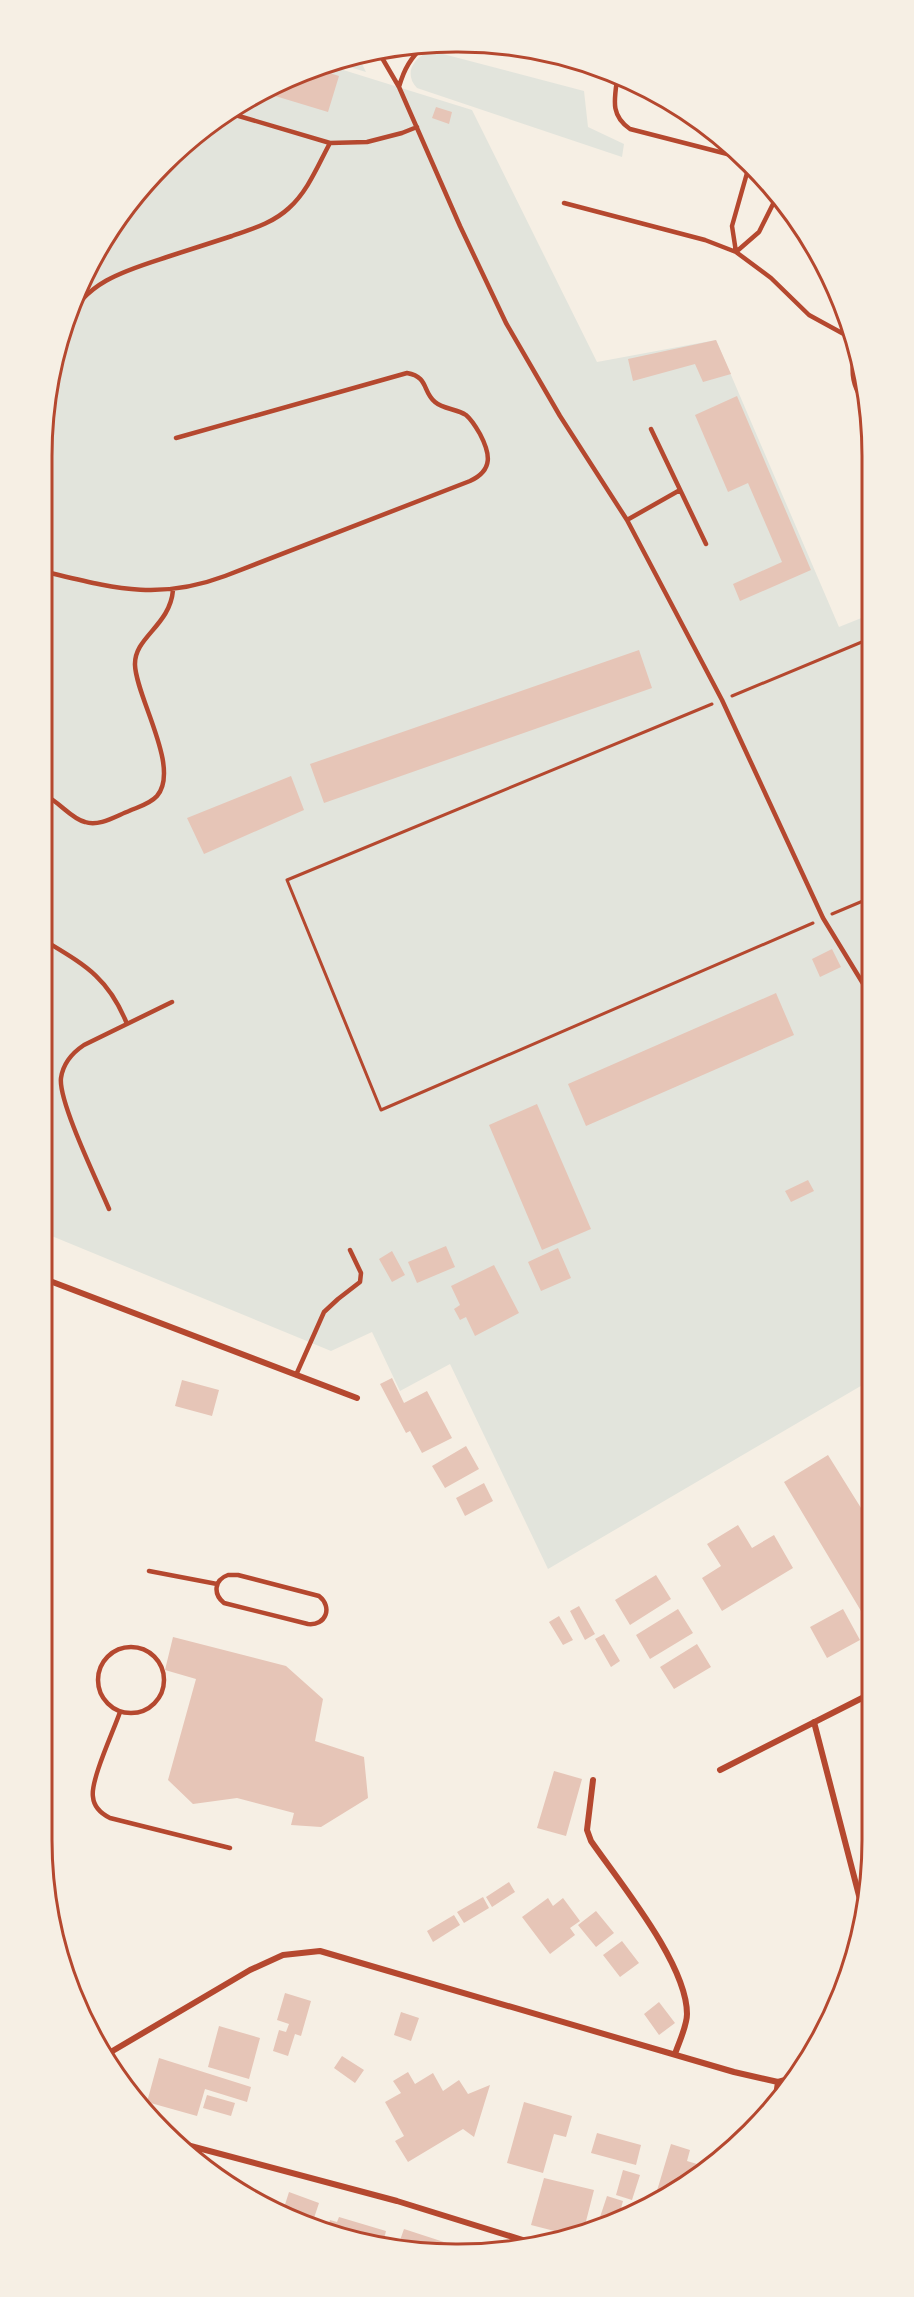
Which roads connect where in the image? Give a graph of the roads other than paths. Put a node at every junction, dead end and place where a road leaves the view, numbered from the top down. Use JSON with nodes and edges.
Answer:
{"nodes":[{"id":1,"x":414,"y":55,"type":"edge"},
{"id":2,"x":383,"y":59,"type":"edge"},
{"id":3,"x":616,"y":85,"type":"edge"},
{"id":4,"x":399,"y":87,"type":"junction"},
{"id":5,"x":240,"y":116,"type":"edge"},
{"id":6,"x":417,"y":127,"type":"junction"},
{"id":7,"x":330,"y":143,"type":"junction"},
{"id":8,"x":724,"y":153,"type":"edge"},
{"id":9,"x":747,"y":175,"type":"edge"},
{"id":10,"x":564,"y":203,"type":"dead end"},
{"id":11,"x":773,"y":205,"type":"edge"},
{"id":12,"x":736,"y":252,"type":"junction"},
{"id":13,"x":86,"y":296,"type":"edge"},
{"id":14,"x":842,"y":333,"type":"edge"},
{"id":15,"x":651,"y":429,"type":"dead end"},
{"id":16,"x":176,"y":438,"type":"dead end"},
{"id":17,"x":680,"y":490,"type":"junction"},
{"id":18,"x":627,"y":520,"type":"junction"},
{"id":19,"x":706,"y":544,"type":"dead end"},
{"id":20,"x":52,"y":573,"type":"edge"},
{"id":21,"x":173,"y":590,"type":"junction"},
{"id":22,"x":52,"y":799,"type":"edge"},
{"id":23,"x":52,"y":945,"type":"edge"},
{"id":24,"x":862,"y":982,"type":"edge"},
{"id":25,"x":172,"y":1002,"type":"dead end"},
{"id":26,"x":127,"y":1024,"type":"junction"},
{"id":27,"x":109,"y":1209,"type":"dead end"},
{"id":28,"x":350,"y":1250,"type":"dead end"},
{"id":29,"x":52,"y":1282,"type":"edge"},
{"id":30,"x":296,"y":1375,"type":"junction"},
{"id":31,"x":357,"y":1398,"type":"dead end"},
{"id":32,"x":149,"y":1571,"type":"dead end"},
{"id":33,"x":217,"y":1584,"type":"junction"},
{"id":34,"x":862,"y":1698,"type":"edge"},
{"id":35,"x":120,"y":1712,"type":"junction"},
{"id":36,"x":814,"y":1722,"type":"junction"},
{"id":37,"x":720,"y":1770,"type":"dead end"},
{"id":38,"x":593,"y":1780,"type":"dead end"},
{"id":39,"x":230,"y":1848,"type":"dead end"},
{"id":40,"x":858,"y":1892,"type":"edge"},
{"id":41,"x":112,"y":2051,"type":"edge"},
{"id":42,"x":675,"y":2054,"type":"junction"},
{"id":43,"x":782,"y":2081,"type":"edge"},
{"id":44,"x":778,"y":2082,"type":"junction"},
{"id":45,"x":777,"y":2087,"type":"edge"},
{"id":46,"x":193,"y":2147,"type":"edge"},
{"id":47,"x":521,"y":2239,"type":"edge"}],
"edges":[{"from":1,"to":4,"type":"lane"},
{"from":2,"to":4,"type":"lane"},
{"from":3,"to":8,"type":"lane"},
{"from":4,"to":6,"type":"lane"},
{"from":5,"to":7,"type":"lane"},
{"from":6,"to":7,"type":"lane"},
{"from":6,"to":18,"type":"lane"},
{"from":7,"to":13,"type":"lane"},
{"from":9,"to":12,"type":"lane"},
{"from":10,"to":12,"type":"lane"},
{"from":11,"to":12,"type":"lane"},
{"from":12,"to":14,"type":"lane"},
{"from":15,"to":17,"type":"lane"},
{"from":16,"to":21,"type":"lane"},
{"from":17,"to":18,"type":"lane"},
{"from":17,"to":19,"type":"lane"},
{"from":18,"to":24,"type":"lane"},
{"from":20,"to":21,"type":"lane"},
{"from":21,"to":22,"type":"lane"},
{"from":23,"to":26,"type":"lane"},
{"from":25,"to":26,"type":"lane"},
{"from":26,"to":27,"type":"lane"},
{"from":28,"to":30,"type":"lane"},
{"from":29,"to":30,"type":"street"},
{"from":30,"to":31,"type":"street"},
{"from":32,"to":33,"type":"lane"},
{"from":33,"to":33,"type":"lane"},
{"from":34,"to":36,"type":"street"},
{"from":35,"to":35,"type":"lane"},
{"from":35,"to":39,"type":"lane"},
{"from":36,"to":37,"type":"street"},
{"from":36,"to":40,"type":"street"},
{"from":38,"to":42,"type":"street"},
{"from":41,"to":42,"type":"street"},
{"from":42,"to":44,"type":"street"},
{"from":43,"to":44,"type":"street"},
{"from":44,"to":45,"type":"street"},
{"from":46,"to":47,"type":"street"}]}
